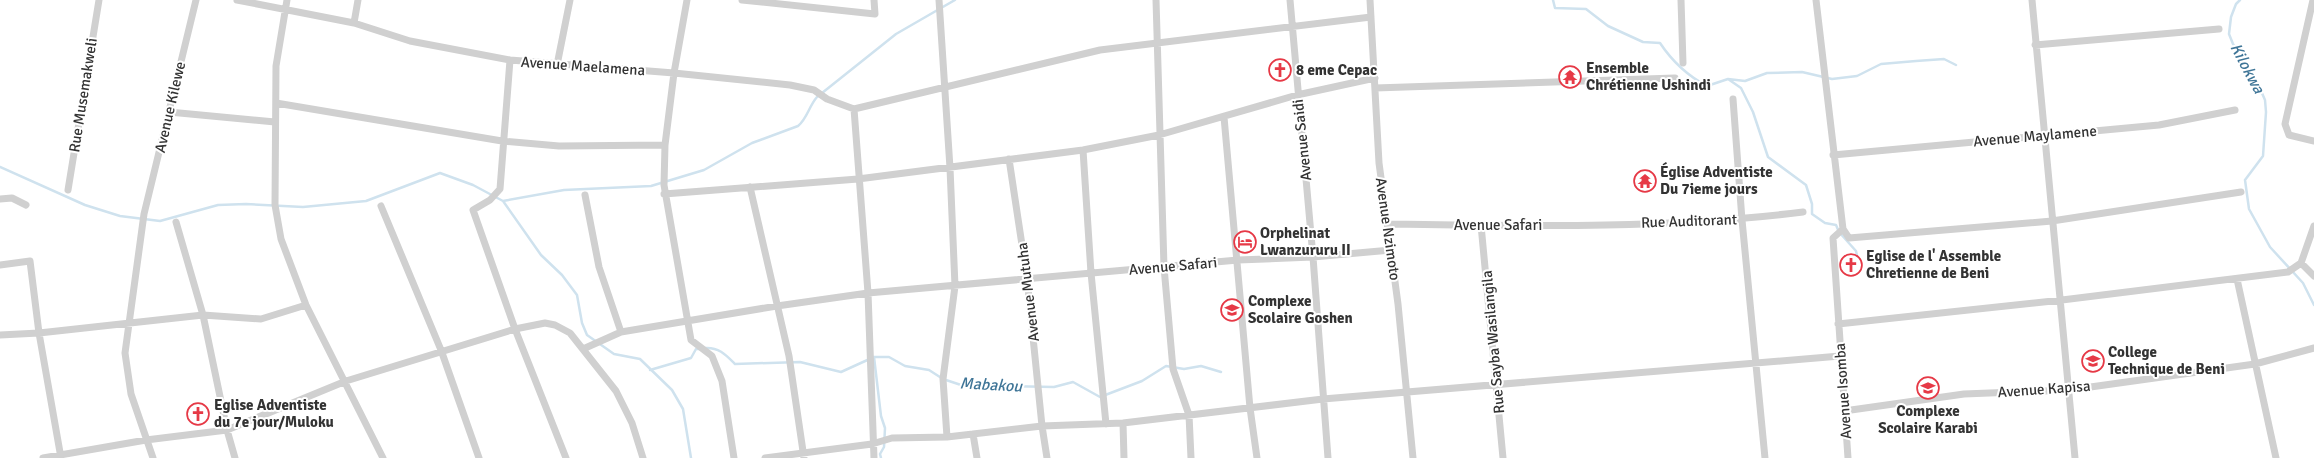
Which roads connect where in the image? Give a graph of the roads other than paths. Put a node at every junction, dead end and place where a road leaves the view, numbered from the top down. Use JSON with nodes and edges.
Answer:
{"nodes":[{"id":1,"x":99,"y":0,"type":"edge"},
{"id":2,"x":196,"y":0,"type":"edge"},
{"id":3,"x":237,"y":0,"type":"edge"},
{"id":4,"x":287,"y":0,"type":"edge"},
{"id":5,"x":358,"y":0,"type":"edge"},
{"id":6,"x":570,"y":0,"type":"edge"},
{"id":7,"x":687,"y":0,"type":"edge"},
{"id":8,"x":742,"y":0,"type":"edge"},
{"id":9,"x":874,"y":0,"type":"edge"},
{"id":10,"x":1156,"y":0,"type":"edge"},
{"id":11,"x":1290,"y":0,"type":"edge"},
{"id":12,"x":1370,"y":0,"type":"edge"},
{"id":13,"x":1681,"y":0,"type":"edge"},
{"id":14,"x":1816,"y":0,"type":"edge"},
{"id":15,"x":2032,"y":0,"type":"edge"},
{"id":16,"x":2313,"y":0,"type":"edge"},
{"id":17,"x":940,"y":7,"type":"edge"},
{"id":18,"x":286,"y":8,"type":"junction"},
{"id":19,"x":1371,"y":17,"type":"junction"},
{"id":20,"x":354,"y":23,"type":"junction"},
{"id":21,"x":1292,"y":26,"type":"junction"},
{"id":22,"x":2219,"y":29,"type":"dead end"},
{"id":23,"x":1158,"y":42,"type":"junction"},
{"id":24,"x":2035,"y":45,"type":"junction"},
{"id":25,"x":510,"y":60,"type":"junction"},
{"id":26,"x":1683,"y":63,"type":"dead end"},
{"id":27,"x":556,"y":65,"type":"junction"},
{"id":28,"x":674,"y":73,"type":"junction"},
{"id":29,"x":1375,"y":78,"type":"junction"},
{"id":30,"x":1675,"y":78,"type":"dead end"},
{"id":31,"x":945,"y":86,"type":"junction"},
{"id":32,"x":1375,"y":88,"type":"junction"},
{"id":33,"x":1297,"y":95,"type":"junction"},
{"id":34,"x":1733,"y":99,"type":"dead end"},
{"id":35,"x":276,"y":103,"type":"junction"},
{"id":36,"x":854,"y":110,"type":"junction"},
{"id":37,"x":2235,"y":110,"type":"dead end"},
{"id":38,"x":169,"y":112,"type":"junction"},
{"id":39,"x":1224,"y":117,"type":"junction"},
{"id":40,"x":275,"y":122,"type":"junction"},
{"id":41,"x":1159,"y":135,"type":"junction"},
{"id":42,"x":2046,"y":135,"type":"junction"},
{"id":43,"x":502,"y":141,"type":"junction"},
{"id":44,"x":2314,"y":141,"type":"edge"},
{"id":45,"x":665,"y":145,"type":"junction"},
{"id":46,"x":1083,"y":150,"type":"junction"},
{"id":47,"x":1833,"y":155,"type":"junction"},
{"id":48,"x":1010,"y":159,"type":"junction"},
{"id":49,"x":950,"y":168,"type":"junction"},
{"id":50,"x":858,"y":179,"type":"junction"},
{"id":51,"x":750,"y":187,"type":"junction"},
{"id":52,"x":68,"y":190,"type":"dead end"},
{"id":53,"x":2241,"y":192,"type":"dead end"},
{"id":54,"x":664,"y":194,"type":"junction"},
{"id":55,"x":585,"y":196,"type":"dead end"},
{"id":56,"x":0,"y":199,"type":"edge"},
{"id":57,"x":26,"y":205,"type":"dead end"},
{"id":58,"x":381,"y":206,"type":"dead end"},
{"id":59,"x":1803,"y":212,"type":"dead end"},
{"id":60,"x":1742,"y":220,"type":"junction"},
{"id":61,"x":2052,"y":221,"type":"junction"},
{"id":62,"x":176,"y":222,"type":"dead end"},
{"id":63,"x":1388,"y":224,"type":"junction"},
{"id":64,"x":1560,"y":224,"type":"joint"},
{"id":65,"x":1481,"y":225,"type":"junction"},
{"id":66,"x":2314,"y":226,"type":"edge"},
{"id":67,"x":1841,"y":232,"type":"junction"},
{"id":68,"x":1391,"y":250,"type":"junction"},
{"id":69,"x":1313,"y":257,"type":"junction"},
{"id":70,"x":1238,"y":260,"type":"junction"},
{"id":71,"x":2302,"y":263,"type":"junction"},
{"id":72,"x":0,"y":265,"type":"edge"},
{"id":73,"x":1164,"y":267,"type":"junction"},
{"id":74,"x":1091,"y":273,"type":"junction"},
{"id":75,"x":2314,"y":276,"type":"edge"},
{"id":76,"x":1027,"y":278,"type":"junction"},
{"id":77,"x":2238,"y":279,"type":"junction"},
{"id":78,"x":955,"y":286,"type":"junction"},
{"id":79,"x":868,"y":293,"type":"junction"},
{"id":80,"x":2062,"y":300,"type":"junction"},
{"id":81,"x":306,"y":305,"type":"junction"},
{"id":82,"x":777,"y":306,"type":"junction"},
{"id":83,"x":202,"y":315,"type":"junction"},
{"id":84,"x":688,"y":320,"type":"junction"},
{"id":85,"x":129,"y":323,"type":"junction"},
{"id":86,"x":1838,"y":324,"type":"junction"},
{"id":87,"x":515,"y":329,"type":"junction"},
{"id":88,"x":621,"y":332,"type":"junction"},
{"id":89,"x":39,"y":333,"type":"junction"},
{"id":90,"x":0,"y":335,"type":"edge"},
{"id":91,"x":2314,"y":348,"type":"edge"},
{"id":92,"x":441,"y":350,"type":"junction"},
{"id":93,"x":583,"y":350,"type":"junction"},
{"id":94,"x":1840,"y":356,"type":"junction"},
{"id":95,"x":1756,"y":362,"type":"junction"},
{"id":96,"x":2255,"y":364,"type":"junction"},
{"id":97,"x":346,"y":381,"type":"junction"},
{"id":98,"x":1498,"y":386,"type":"junction"},
{"id":99,"x":2069,"y":390,"type":"junction"},
{"id":100,"x":1408,"y":393,"type":"junction"},
{"id":101,"x":1324,"y":399,"type":"junction"},
{"id":102,"x":1250,"y":408,"type":"junction"},
{"id":103,"x":1844,"y":411,"type":"junction"},
{"id":104,"x":1189,"y":415,"type":"junction"},
{"id":105,"x":1123,"y":423,"type":"junction"},
{"id":106,"x":1106,"y":424,"type":"junction"},
{"id":107,"x":1042,"y":426,"type":"junction"},
{"id":108,"x":227,"y":430,"type":"junction"},
{"id":109,"x":973,"y":434,"type":"junction"},
{"id":110,"x":947,"y":437,"type":"junction"},
{"id":111,"x":146,"y":440,"type":"junction"},
{"id":112,"x":872,"y":444,"type":"junction"},
{"id":113,"x":804,"y":455,"type":"edge"},
{"id":114,"x":60,"y":456,"type":"edge"},
{"id":115,"x":43,"y":458,"type":"edge"},
{"id":116,"x":153,"y":458,"type":"edge"},
{"id":117,"x":236,"y":458,"type":"edge"},
{"id":118,"x":383,"y":458,"type":"edge"},
{"id":119,"x":479,"y":458,"type":"edge"},
{"id":120,"x":566,"y":458,"type":"edge"},
{"id":121,"x":643,"y":458,"type":"edge"},
{"id":122,"x":734,"y":458,"type":"edge"},
{"id":123,"x":765,"y":458,"type":"edge"},
{"id":124,"x":874,"y":458,"type":"edge"},
{"id":125,"x":977,"y":458,"type":"edge"},
{"id":126,"x":1047,"y":458,"type":"edge"},
{"id":127,"x":1124,"y":458,"type":"edge"},
{"id":128,"x":1191,"y":458,"type":"edge"},
{"id":129,"x":1257,"y":458,"type":"edge"},
{"id":130,"x":1328,"y":458,"type":"edge"},
{"id":131,"x":1413,"y":458,"type":"edge"},
{"id":132,"x":1503,"y":458,"type":"edge"},
{"id":133,"x":1765,"y":458,"type":"edge"},
{"id":134,"x":1848,"y":458,"type":"edge"},
{"id":135,"x":2075,"y":458,"type":"edge"},
{"id":136,"x":2276,"y":458,"type":"edge"}],
"edges":[{"from":1,"to":52,"type":"street","name":"Rue Musemakweli"},
{"from":2,"to":38,"type":"street","name":"Avenue Kilewe"},
{"from":3,"to":18,"type":"street"},
{"from":4,"to":18,"type":"street"},
{"from":5,"to":20,"type":"street"},
{"from":6,"to":27,"type":"street"},
{"from":7,"to":28,"type":"street"},
{"from":8,"to":9,"type":"street"},
{"from":10,"to":23,"type":"street"},
{"from":11,"to":21,"type":"street","name":"Avenue Saidi"},
{"from":12,"to":19,"type":"street","name":"Avenue Nzimoto"},
{"from":13,"to":26,"type":"street"},
{"from":14,"to":47,"type":"street"},
{"from":15,"to":24,"type":"street"},
{"from":16,"to":44,"type":"street"},
{"from":17,"to":31,"type":"street"},
{"from":18,"to":20,"type":"street"},
{"from":18,"to":35,"type":"street"},
{"from":19,"to":21,"type":"street"},
{"from":19,"to":29,"type":"street","name":"Avenue Nzimoto"},
{"from":20,"to":25,"type":"street","name":"Avenue Maelamena"},
{"from":21,"to":23,"type":"street"},
{"from":21,"to":33,"type":"street","name":"Avenue Saidi"},
{"from":22,"to":24,"type":"street"},
{"from":23,"to":31,"type":"street"},
{"from":23,"to":41,"type":"street"},
{"from":24,"to":42,"type":"street"},
{"from":25,"to":27,"type":"street","name":"Avenue Maelamena"},
{"from":25,"to":43,"type":"street"},
{"from":27,"to":28,"type":"street","name":"Avenue Maelamena"},
{"from":28,"to":36,"type":"street","name":"Avenue Maelamena"},
{"from":28,"to":45,"type":"street"},
{"from":29,"to":32,"type":"street","name":"Avenue Nzimoto"},
{"from":29,"to":33,"type":"street"},
{"from":30,"to":32,"type":"street"},
{"from":31,"to":36,"type":"street"},
{"from":31,"to":49,"type":"street"},
{"from":32,"to":63,"type":"street","name":"Avenue Nzimoto"},
{"from":33,"to":39,"type":"street"},
{"from":33,"to":69,"type":"street","name":"Avenue Saidi"},
{"from":34,"to":60,"type":"street"},
{"from":35,"to":40,"type":"street"},
{"from":35,"to":43,"type":"street"},
{"from":36,"to":50,"type":"street"},
{"from":37,"to":42,"type":"street","name":"Avenue Maylamene"},
{"from":38,"to":40,"type":"street"},
{"from":38,"to":85,"type":"street","name":"Avenue Kilewe"},
{"from":39,"to":41,"type":"street"},
{"from":39,"to":70,"type":"street"},
{"from":40,"to":81,"type":"street"},
{"from":41,"to":46,"type":"street"},
{"from":41,"to":73,"type":"street"},
{"from":42,"to":47,"type":"street","name":"Avenue Maylamene"},
{"from":42,"to":61,"type":"street"},
{"from":43,"to":45,"type":"street"},
{"from":43,"to":87,"type":"street"},
{"from":45,"to":54,"type":"street"},
{"from":46,"to":48,"type":"street"},
{"from":46,"to":74,"type":"street"},
{"from":47,"to":67,"type":"street"},
{"from":48,"to":49,"type":"street"},
{"from":48,"to":76,"type":"street","name":"Avenue Mutuha"},
{"from":49,"to":50,"type":"street"},
{"from":49,"to":78,"type":"street"},
{"from":50,"to":51,"type":"street"},
{"from":50,"to":79,"type":"street"},
{"from":51,"to":54,"type":"street"},
{"from":51,"to":82,"type":"street"},
{"from":53,"to":61,"type":"street"},
{"from":54,"to":84,"type":"street"},
{"from":55,"to":88,"type":"street"},
{"from":56,"to":57,"type":"street"},
{"from":58,"to":92,"type":"street"},
{"from":59,"to":60,"type":"street","name":"Rue Auditorant"},
{"from":60,"to":64,"type":"street","name":"Rue Auditorant"},
{"from":60,"to":95,"type":"street"},
{"from":61,"to":67,"type":"street"},
{"from":61,"to":80,"type":"street"},
{"from":62,"to":83,"type":"street"},
{"from":63,"to":65,"type":"street","name":"Avenue Safari"},
{"from":63,"to":68,"type":"street","name":"Avenue Nzimoto"},
{"from":64,"to":65,"type":"street","name":"Avenue Safari"},
{"from":65,"to":98,"type":"street","name":"Rue Sayba Wasilangila"},
{"from":66,"to":71,"type":"street"},
{"from":67,"to":86,"type":"street","name":"Avenue Isomba"},
{"from":68,"to":69,"type":"street","name":"Avenue Safari"},
{"from":68,"to":100,"type":"street","name":"Avenue Nzimoto"},
{"from":69,"to":70,"type":"street","name":"Avenue Safari"},
{"from":69,"to":101,"type":"street","name":"Avenue Saidi"},
{"from":70,"to":73,"type":"street","name":"Avenue Safari"},
{"from":70,"to":102,"type":"street"},
{"from":71,"to":75,"type":"street"},
{"from":71,"to":77,"type":"street"},
{"from":72,"to":89,"type":"street"},
{"from":73,"to":74,"type":"street","name":"Avenue Safari"},
{"from":73,"to":104,"type":"street"},
{"from":74,"to":76,"type":"street","name":"Avenue Safari"},
{"from":74,"to":106,"type":"street"},
{"from":76,"to":78,"type":"street","name":"Avenue Safari"},
{"from":76,"to":107,"type":"street","name":"Avenue Mutuha"},
{"from":77,"to":80,"type":"street"},
{"from":77,"to":96,"type":"street"},
{"from":78,"to":79,"type":"street","name":"Avenue Safari"},
{"from":78,"to":110,"type":"street"},
{"from":79,"to":82,"type":"street","name":"Avenue Safari"},
{"from":79,"to":112,"type":"street"},
{"from":80,"to":86,"type":"street"},
{"from":80,"to":99,"type":"street"},
{"from":81,"to":83,"type":"street"},
{"from":81,"to":97,"type":"street"},
{"from":82,"to":84,"type":"street","name":"Avenue Safari"},
{"from":82,"to":113,"type":"street"},
{"from":83,"to":85,"type":"street"},
{"from":83,"to":108,"type":"street"},
{"from":84,"to":88,"type":"street","name":"Avenue Safari"},
{"from":84,"to":122,"type":"street"},
{"from":85,"to":89,"type":"street"},
{"from":85,"to":111,"type":"street","name":"Avenue Kilewe"},
{"from":86,"to":94,"type":"street","name":"Avenue Isomba"},
{"from":87,"to":92,"type":"street"},
{"from":87,"to":93,"type":"street"},
{"from":87,"to":120,"type":"street"},
{"from":88,"to":93,"type":"street","name":"Avenue Safari"},
{"from":89,"to":90,"type":"street"},
{"from":89,"to":114,"type":"street"},
{"from":91,"to":96,"type":"street","name":"Avenue Kapisa"},
{"from":92,"to":97,"type":"street"},
{"from":92,"to":119,"type":"street"},
{"from":93,"to":121,"type":"street"},
{"from":94,"to":95,"type":"street"},
{"from":94,"to":103,"type":"street","name":"Avenue Isomba"},
{"from":95,"to":98,"type":"street"},
{"from":95,"to":133,"type":"street"},
{"from":96,"to":99,"type":"street","name":"Avenue Kapisa"},
{"from":96,"to":136,"type":"street"},
{"from":97,"to":108,"type":"street"},
{"from":97,"to":118,"type":"street"},
{"from":98,"to":100,"type":"street"},
{"from":98,"to":132,"type":"street","name":"Rue Sayba Wasilangila"},
{"from":99,"to":103,"type":"street","name":"Avenue Kapisa"},
{"from":99,"to":135,"type":"street"},
{"from":100,"to":101,"type":"street"},
{"from":100,"to":131,"type":"street","name":"Avenue Nzimoto"},
{"from":101,"to":102,"type":"street"},
{"from":101,"to":130,"type":"street","name":"Avenue Saidi"},
{"from":102,"to":104,"type":"street"},
{"from":102,"to":129,"type":"street"},
{"from":103,"to":134,"type":"street","name":"Avenue Isomba"},
{"from":104,"to":105,"type":"street"},
{"from":104,"to":128,"type":"street"},
{"from":105,"to":106,"type":"street"},
{"from":105,"to":127,"type":"street"},
{"from":106,"to":107,"type":"street"},
{"from":107,"to":109,"type":"street"},
{"from":107,"to":126,"type":"street","name":"Avenue Mutuha"},
{"from":108,"to":111,"type":"street"},
{"from":108,"to":117,"type":"street"},
{"from":109,"to":110,"type":"street"},
{"from":109,"to":125,"type":"street"},
{"from":110,"to":112,"type":"street"},
{"from":111,"to":114,"type":"street"},
{"from":111,"to":116,"type":"street","name":"Avenue Kilewe"},
{"from":112,"to":113,"type":"street"},
{"from":112,"to":124,"type":"street"},
{"from":113,"to":123,"type":"street"},
{"from":114,"to":115,"type":"street"}]}
